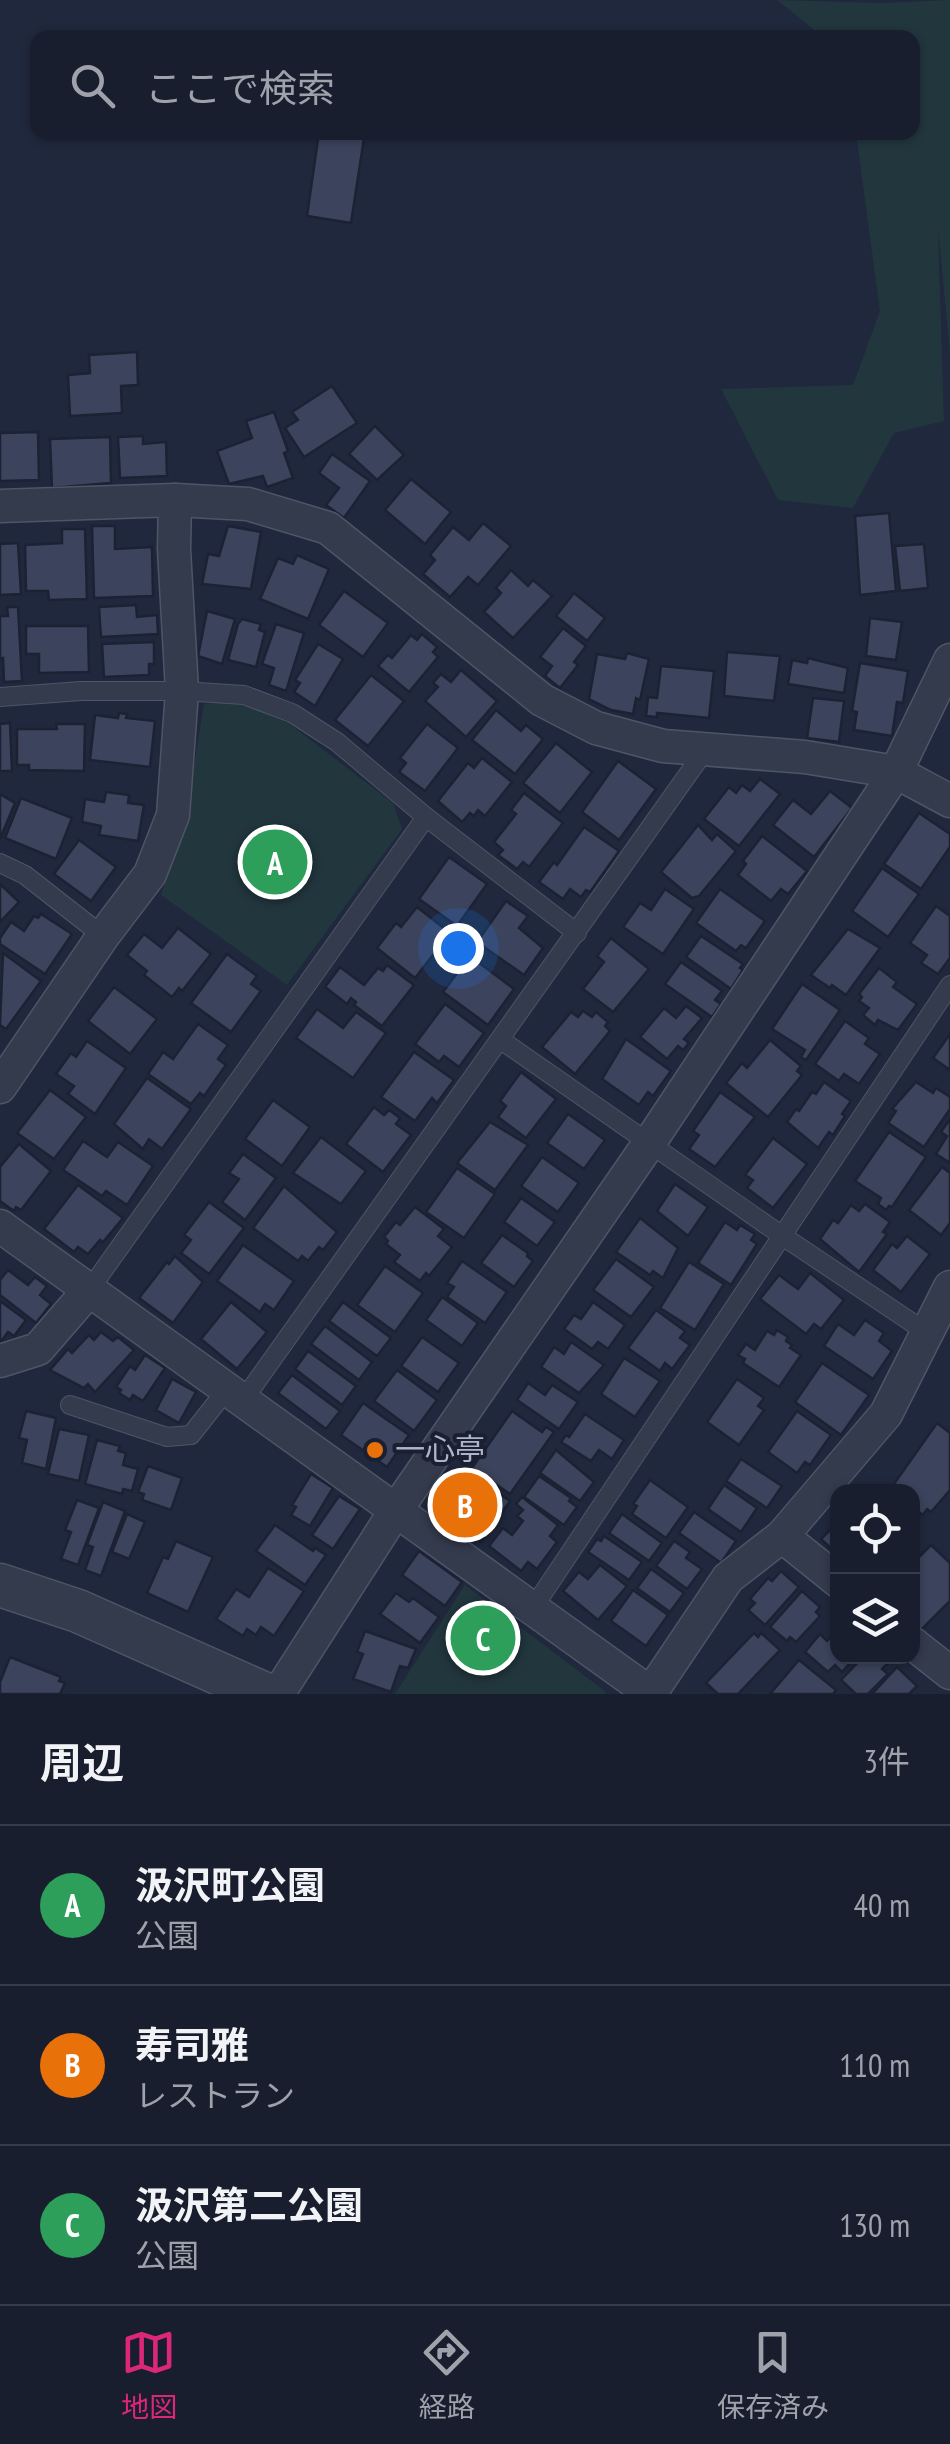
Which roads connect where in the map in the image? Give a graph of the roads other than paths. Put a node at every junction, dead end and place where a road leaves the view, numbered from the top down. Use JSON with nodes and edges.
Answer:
{"nodes":[{"id":1,"x":175,"y":500,"type":"junction"},
{"id":2,"x":0,"y":506,"type":"edge"},
{"id":3,"x":950,"y":660,"type":"edge"},
{"id":4,"x":182,"y":691,"type":"junction"},
{"id":5,"x":0,"y":697,"type":"edge"},
{"id":6,"x":706,"y":749,"type":"junction"},
{"id":7,"x":896,"y":772,"type":"junction"},
{"id":8,"x":950,"y":801,"type":"edge"},
{"id":9,"x":426,"y":817,"type":"junction"},
{"id":10,"x":0,"y":863,"type":"edge"},
{"id":11,"x":576,"y":933,"type":"junction"},
{"id":12,"x":103,"y":936,"type":"junction"},
{"id":13,"x":950,"y":985,"type":"edge"},
{"id":14,"x":502,"y":1040,"type":"junction"},
{"id":15,"x":0,"y":1086,"type":"edge"},
{"id":16,"x":650,"y":1142,"type":"junction"},
{"id":17,"x":0,"y":1226,"type":"edge"},
{"id":18,"x":784,"y":1238,"type":"junction"},
{"id":19,"x":950,"y":1287,"type":"edge"},
{"id":20,"x":90,"y":1289,"type":"junction"},
{"id":21,"x":929,"y":1334,"type":"junction"},
{"id":22,"x":0,"y":1361,"type":"edge"},
{"id":23,"x":236,"y":1394,"type":"junction"},
{"id":24,"x":70,"y":1405,"type":"dead end"},
{"id":25,"x":396,"y":1510,"type":"junction"},
{"id":26,"x":782,"y":1536,"type":"junction"},
{"id":27,"x":830,"y":1575,"type":"edge"},
{"id":28,"x":0,"y":1585,"type":"edge"},
{"id":29,"x":533,"y":1608,"type":"junction"},
{"id":30,"x":920,"y":1650,"type":"edge"},
{"id":31,"x":950,"y":1676,"type":"edge"},
{"id":32,"x":265,"y":1694,"type":"edge"},
{"id":33,"x":278,"y":1694,"type":"edge"},
{"id":34,"x":650,"y":1694,"type":"edge"},
{"id":35,"x":936,"y":1694,"type":"edge"}],
"edges":[{"from":1,"to":2,"type":"street"},
{"from":1,"to":4,"type":"street"},
{"from":1,"to":6,"type":"street"},
{"from":3,"to":7,"type":"street"},
{"from":4,"to":5,"type":"lane"},
{"from":4,"to":9,"type":"lane"},
{"from":4,"to":12,"type":"street"},
{"from":6,"to":7,"type":"street"},
{"from":6,"to":11,"type":"lane"},
{"from":7,"to":8,"type":"street"},
{"from":7,"to":16,"type":"street"},
{"from":9,"to":11,"type":"lane"},
{"from":9,"to":20,"type":"lane"},
{"from":10,"to":12,"type":"lane"},
{"from":11,"to":14,"type":"lane"},
{"from":12,"to":15,"type":"street"},
{"from":13,"to":18,"type":"lane"},
{"from":14,"to":16,"type":"lane"},
{"from":14,"to":23,"type":"lane"},
{"from":16,"to":18,"type":"lane"},
{"from":16,"to":25,"type":"street"},
{"from":17,"to":20,"type":"street"},
{"from":18,"to":21,"type":"lane"},
{"from":18,"to":29,"type":"lane"},
{"from":19,"to":21,"type":"street"},
{"from":20,"to":22,"type":"street"},
{"from":20,"to":23,"type":"street"},
{"from":21,"to":26,"type":"street"},
{"from":23,"to":24,"type":"lane"},
{"from":23,"to":25,"type":"street"},
{"from":25,"to":29,"type":"street"},
{"from":25,"to":33,"type":"street"},
{"from":26,"to":27,"type":"street"},
{"from":26,"to":34,"type":"street"},
{"from":28,"to":32,"type":"street"},
{"from":29,"to":34,"type":"street"},
{"from":30,"to":31,"type":"street"},
{"from":31,"to":35,"type":"street"}]}
